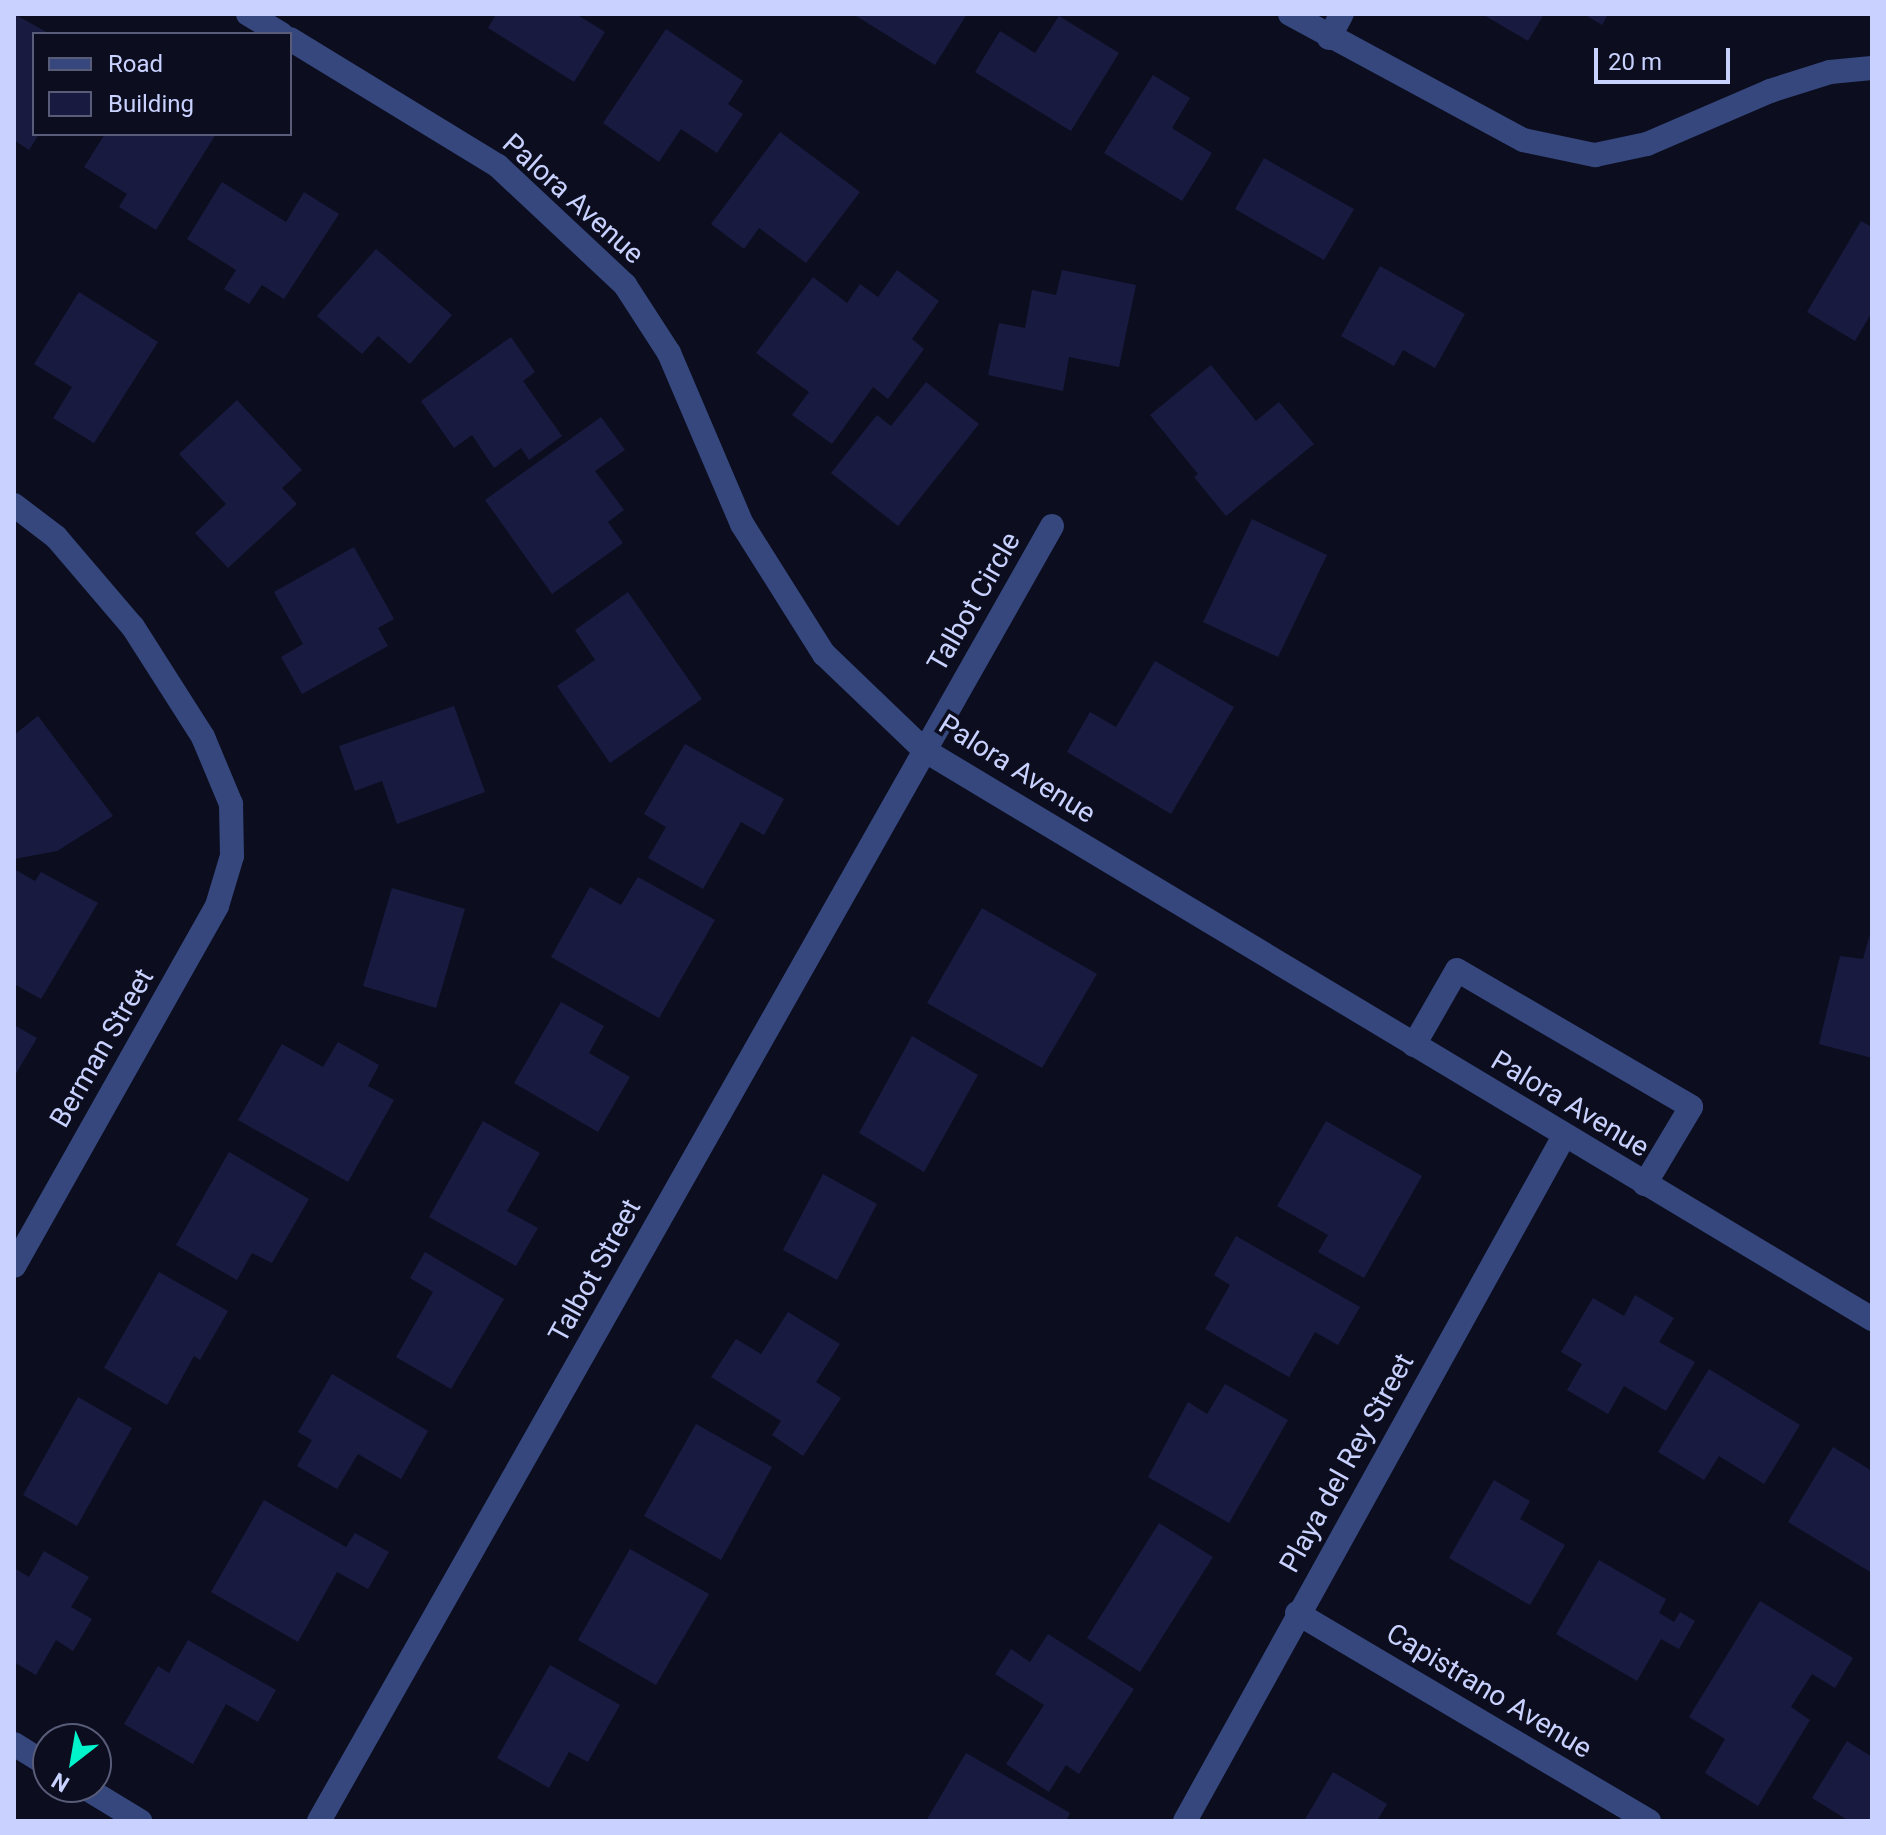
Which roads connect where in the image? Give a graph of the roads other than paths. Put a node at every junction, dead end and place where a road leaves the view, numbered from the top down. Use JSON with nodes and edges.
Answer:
{"nodes":[{"id":1,"x":248,"y":14,"type":"edge"},
{"id":2,"x":1290,"y":14,"type":"edge"},
{"id":3,"x":1342,"y":14,"type":"edge"},
{"id":4,"x":278,"y":32,"type":"edge"},
{"id":5,"x":1329,"y":38,"type":"junction"},
{"id":6,"x":292,"y":40,"type":"edge"},
{"id":7,"x":1872,"y":68,"type":"edge"},
{"id":8,"x":14,"y":505,"type":"edge"},
{"id":9,"x":1052,"y":526,"type":"dead end"},
{"id":10,"x":924,"y":750,"type":"junction"},
{"id":11,"x":1414,"y":1045,"type":"junction"},
{"id":12,"x":1564,"y":1136,"type":"junction"},
{"id":13,"x":1645,"y":1184,"type":"junction"},
{"id":14,"x":14,"y":1266,"type":"edge"},
{"id":15,"x":1872,"y":1319,"type":"edge"},
{"id":16,"x":1297,"y":1613,"type":"junction"},
{"id":17,"x":14,"y":1744,"type":"edge"},
{"id":18,"x":32,"y":1755,"type":"edge"},
{"id":19,"x":110,"y":1803,"type":"edge"},
{"id":20,"x":140,"y":1821,"type":"edge"},
{"id":21,"x":319,"y":1821,"type":"edge"},
{"id":22,"x":1185,"y":1821,"type":"edge"},
{"id":23,"x":1649,"y":1821,"type":"edge"}],
"edges":[{"from":1,"to":4,"type":"street"},
{"from":2,"to":5,"type":"street"},
{"from":3,"to":5,"type":"street"},
{"from":5,"to":7,"type":"street"},
{"from":6,"to":10,"type":"street","name":"Palora Avenue"},
{"from":8,"to":14,"type":"street","name":"Berman Street"},
{"from":9,"to":10,"type":"street","name":"Talbot Circle"},
{"from":10,"to":11,"type":"street","name":"Palora Avenue"},
{"from":10,"to":21,"type":"street","name":"Talbot Street"},
{"from":11,"to":12,"type":"street","name":"Palora Avenue"},
{"from":11,"to":13,"type":"street"},
{"from":12,"to":13,"type":"street","name":"Palora Avenue"},
{"from":12,"to":16,"type":"street","name":"Playa del Rey Street"},
{"from":13,"to":15,"type":"street","name":"Palora Avenue"},
{"from":16,"to":22,"type":"street","name":"Playa del Rey Street"},
{"from":16,"to":23,"type":"street","name":"Capistrano Avenue"},
{"from":17,"to":18,"type":"street"},
{"from":19,"to":20,"type":"street"}]}
